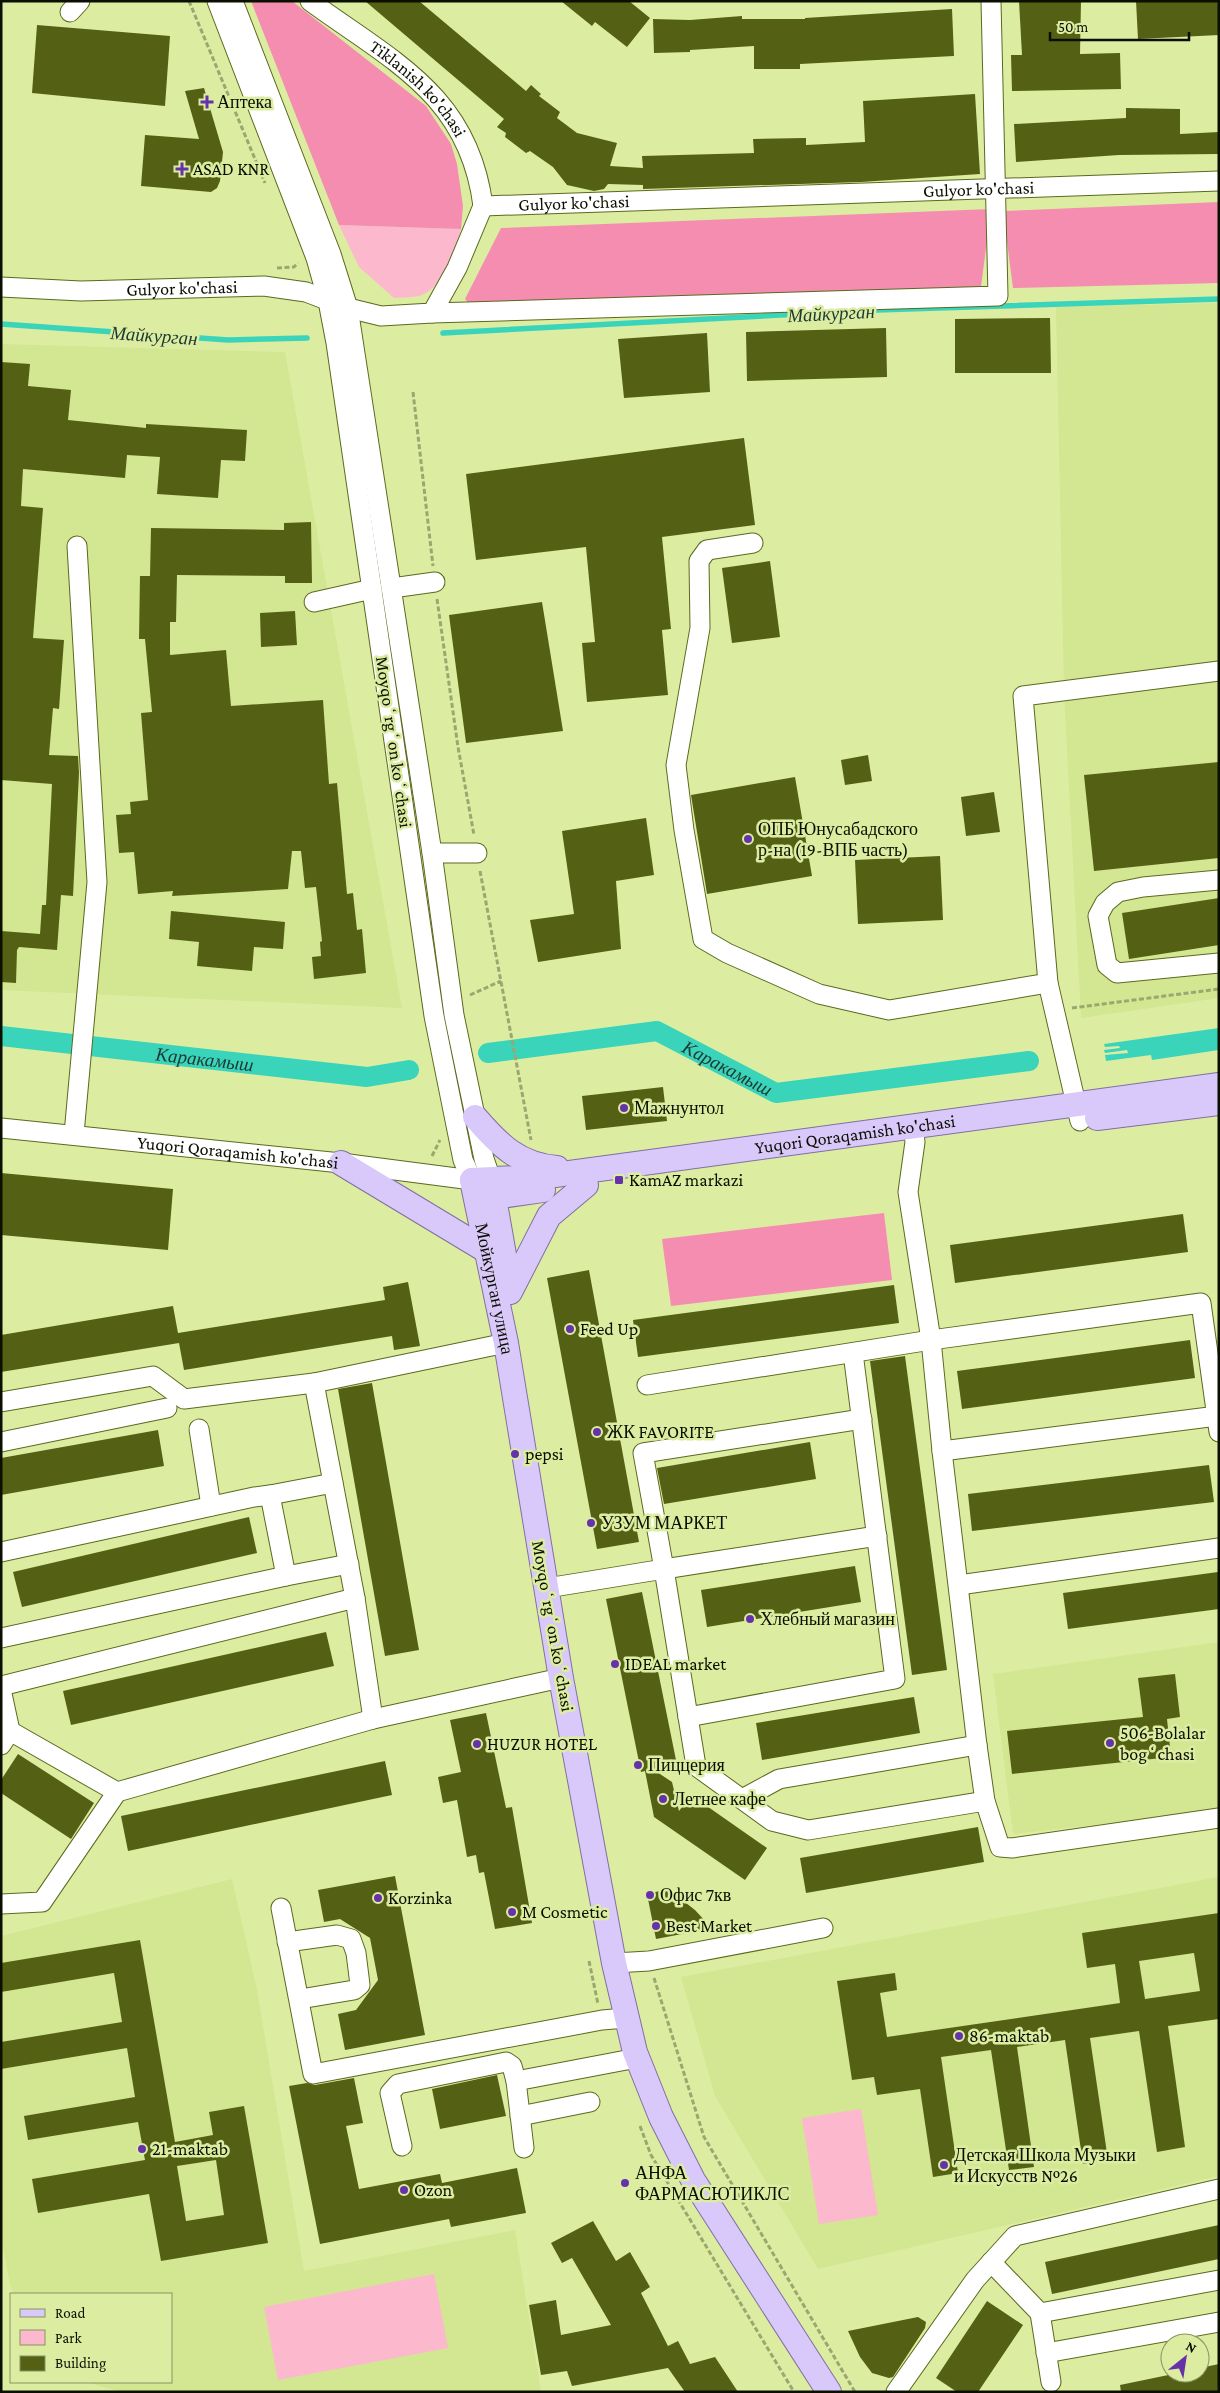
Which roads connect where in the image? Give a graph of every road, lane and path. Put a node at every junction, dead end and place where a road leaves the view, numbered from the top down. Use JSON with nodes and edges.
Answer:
{"nodes":[{"id":1,"x":189,"y":1,"type":"edge"},
{"id":2,"x":217,"y":1,"type":"edge"},
{"id":3,"x":233,"y":1,"type":"edge"},
{"id":4,"x":310,"y":1,"type":"edge"},
{"id":5,"x":991,"y":1,"type":"edge"},
{"id":6,"x":1219,"y":182,"type":"edge"},
{"id":7,"x":996,"y":188,"type":"junction"},
{"id":8,"x":269,"y":191,"type":"dead end"},
{"id":9,"x":483,"y":206,"type":"junction"},
{"id":10,"x":295,"y":254,"type":"dead end"},
{"id":11,"x":268,"y":268,"type":"dead end"},
{"id":12,"x":1,"y":287,"type":"edge"},
{"id":13,"x":328,"y":301,"type":"junction"},
{"id":14,"x":348,"y":308,"type":"junction"},
{"id":15,"x":432,"y":313,"type":"junction"},
{"id":16,"x":413,"y":392,"type":"dead end"},
{"id":17,"x":753,"y":544,"type":"dead end"},
{"id":18,"x":77,"y":546,"type":"dead end"},
{"id":19,"x":435,"y":582,"type":"junction"},
{"id":20,"x":392,"y":588,"type":"junction"},
{"id":21,"x":372,"y":589,"type":"junction"},
{"id":22,"x":314,"y":602,"type":"dead end"},
{"id":23,"x":1219,"y":671,"type":"edge"},
{"id":24,"x":432,"y":853,"type":"junction"},
{"id":25,"x":477,"y":853,"type":"junction"},
{"id":26,"x":1219,"y":880,"type":"edge"},
{"id":27,"x":1219,"y":963,"type":"edge"},
{"id":28,"x":501,"y":981,"type":"junction"},
{"id":29,"x":1048,"y":983,"type":"junction"},
{"id":30,"x":1219,"y":989,"type":"edge"},
{"id":31,"x":472,"y":1004,"type":"dead end"},
{"id":32,"x":1054,"y":1009,"type":"junction"},
{"id":33,"x":1219,"y":1085,"type":"edge"},
{"id":34,"x":1219,"y":1102,"type":"edge"},
{"id":35,"x":474,"y":1110,"type":"junction"},
{"id":36,"x":1078,"y":1112,"type":"junction"},
{"id":37,"x":1,"y":1128,"type":"edge"},
{"id":38,"x":74,"y":1134,"type":"junction"},
{"id":39,"x":914,"y":1134,"type":"junction"},
{"id":40,"x":441,"y":1137,"type":"dead end"},
{"id":41,"x":532,"y":1144,"type":"dead end"},
{"id":42,"x":424,"y":1155,"type":"dead end"},
{"id":43,"x":340,"y":1163,"type":"junction"},
{"id":44,"x":586,"y":1178,"type":"junction"},
{"id":45,"x":486,"y":1185,"type":"junction"},
{"id":46,"x":487,"y":1251,"type":"junction"},
{"id":47,"x":510,"y":1292,"type":"junction"},
{"id":48,"x":932,"y":1340,"type":"junction"},
{"id":49,"x":506,"y":1342,"type":"junction"},
{"id":50,"x":853,"y":1353,"type":"junction"},
{"id":51,"x":314,"y":1383,"type":"junction"},
{"id":52,"x":647,"y":1385,"type":"dead end"},
{"id":53,"x":1,"y":1402,"type":"edge"},
{"id":54,"x":167,"y":1408,"type":"dead end"},
{"id":55,"x":862,"y":1419,"type":"junction"},
{"id":56,"x":1218,"y":1424,"type":"edge"},
{"id":57,"x":199,"y":1429,"type":"dead end"},
{"id":58,"x":1,"y":1442,"type":"edge"},
{"id":59,"x":942,"y":1451,"type":"junction"},
{"id":60,"x":333,"y":1483,"type":"junction"},
{"id":61,"x":270,"y":1495,"type":"junction"},
{"id":62,"x":211,"y":1506,"type":"junction"},
{"id":63,"x":877,"y":1536,"type":"junction"},
{"id":64,"x":1219,"y":1548,"type":"edge"},
{"id":65,"x":1,"y":1552,"type":"edge"},
{"id":66,"x":349,"y":1564,"type":"junction"},
{"id":67,"x":664,"y":1569,"type":"junction"},
{"id":68,"x":286,"y":1576,"type":"junction"},
{"id":69,"x":959,"y":1585,"type":"junction"},
{"id":70,"x":547,"y":1588,"type":"junction"},
{"id":71,"x":356,"y":1598,"type":"junction"},
{"id":72,"x":1,"y":1638,"type":"edge"},
{"id":73,"x":561,"y":1678,"type":"junction"},
{"id":74,"x":1,"y":1688,"type":"edge"},
{"id":75,"x":688,"y":1717,"type":"junction"},
{"id":76,"x":374,"y":1719,"type":"junction"},
{"id":77,"x":6,"y":1738,"type":"edge"},
{"id":78,"x":977,"y":1745,"type":"junction"},
{"id":79,"x":117,"y":1792,"type":"junction"},
{"id":80,"x":742,"y":1799,"type":"junction"},
{"id":81,"x":985,"y":1801,"type":"junction"},
{"id":82,"x":1219,"y":1818,"type":"edge"},
{"id":83,"x":1,"y":1904,"type":"edge"},
{"id":84,"x":281,"y":1908,"type":"dead end"},
{"id":85,"x":823,"y":1928,"type":"dead end"},
{"id":86,"x":287,"y":1942,"type":"junction"},
{"id":87,"x":649,"y":1960,"type":"junction"},
{"id":88,"x":614,"y":1963,"type":"junction"},
{"id":89,"x":300,"y":1998,"type":"junction"},
{"id":90,"x":626,"y":2018,"type":"junction"},
{"id":91,"x":637,"y":2058,"type":"junction"},
{"id":92,"x":516,"y":2081,"type":"junction"},
{"id":93,"x":590,"y":2102,"type":"dead end"},
{"id":94,"x":520,"y":2116,"type":"junction"},
{"id":95,"x":402,"y":2146,"type":"dead end"},
{"id":96,"x":524,"y":2148,"type":"dead end"},
{"id":97,"x":1219,"y":2188,"type":"edge"},
{"id":98,"x":991,"y":2262,"type":"junction"},
{"id":99,"x":1219,"y":2280,"type":"edge"},
{"id":100,"x":1040,"y":2313,"type":"junction"},
{"id":101,"x":1219,"y":2322,"type":"edge"},
{"id":102,"x":1046,"y":2353,"type":"junction"},
{"id":103,"x":1051,"y":2382,"type":"dead end"},
{"id":104,"x":829,"y":2392,"type":"edge"},
{"id":105,"x":855,"y":2392,"type":"edge"},
{"id":106,"x":896,"y":2392,"type":"edge"}],
"edges":[{"from":1,"to":8,"type":"path"},
{"from":2,"to":13,"type":"street","name":"Moyqoʻrgʻon koʻchasi"},
{"from":3,"to":14,"type":"street","name":"Moyqoʻrgʻon koʻchasi"},
{"from":4,"to":9,"type":"street","name":"Tiklanish ko'chasi"},
{"from":5,"to":7,"type":"street"},
{"from":6,"to":7,"type":"street","name":"Gulyor ko'chasi"},
{"from":7,"to":9,"type":"street","name":"Gulyor ko'chasi"},
{"from":7,"to":15,"type":"street","name":"Gulyor ko'chasi"},
{"from":9,"to":15,"type":"street"},
{"from":10,"to":11,"type":"path"},
{"from":12,"to":13,"type":"street","name":"Gulyor ko'chasi"},
{"from":13,"to":14,"type":"street","name":"Gulyor ko'chasi"},
{"from":13,"to":21,"type":"street","name":"Moyqoʻrgʻon koʻchasi"},
{"from":14,"to":15,"type":"street","name":"Gulyor ko'chasi"},
{"from":14,"to":20,"type":"street","name":"Moyqoʻrgʻon koʻchasi"},
{"from":16,"to":19,"type":"path"},
{"from":17,"to":29,"type":"street"},
{"from":18,"to":38,"type":"street"},
{"from":19,"to":20,"type":"street"},
{"from":19,"to":25,"type":"path"},
{"from":20,"to":24,"type":"street","name":"Moyqoʻrgʻon koʻchasi"},
{"from":21,"to":22,"type":"street"},
{"from":21,"to":45,"type":"street","name":"Moyqoʻrgʻon koʻchasi"},
{"from":23,"to":29,"type":"street"},
{"from":24,"to":25,"type":"street"},
{"from":24,"to":35,"type":"street","name":"Moyqoʻrgʻon koʻchasi"},
{"from":25,"to":28,"type":"path"},
{"from":26,"to":27,"type":"street"},
{"from":28,"to":31,"type":"path"},
{"from":28,"to":41,"type":"path"},
{"from":29,"to":32,"type":"street"},
{"from":30,"to":32,"type":"path"},
{"from":32,"to":36,"type":"street"},
{"from":33,"to":36,"type":"main road","name":"Yuqori Qoraqamish ko'chasi"},
{"from":34,"to":36,"type":"main road","name":"Yuqori Qoraqamish ko'chasi"},
{"from":35,"to":44,"type":"main road"},
{"from":35,"to":45,"type":"street","name":"Moyqoʻrgʻon koʻchasi"},
{"from":36,"to":39,"type":"main road","name":"Yuqori Qoraqamish ko'chasi"},
{"from":37,"to":38,"type":"street","name":"Yuqori Qoraqamish ko'chasi"},
{"from":38,"to":43,"type":"street","name":"Yuqori Qoraqamish ko'chasi"},
{"from":39,"to":44,"type":"main road","name":"Yuqori Qoraqamish ko'chasi"},
{"from":39,"to":48,"type":"street"},
{"from":40,"to":42,"type":"path"},
{"from":43,"to":45,"type":"street","name":"Yuqori Qoraqamish ko'chasi"},
{"from":43,"to":46,"type":"main road"},
{"from":44,"to":45,"type":"main road","name":"Yuqori Qoraqamish ko'chasi"},
{"from":44,"to":47,"type":"main road"},
{"from":45,"to":46,"type":"main road","name":"Мойкурган улица"},
{"from":45,"to":47,"type":"main road","name":"Мойкурган улица"},
{"from":46,"to":49,"type":"main road","name":"Мойкурган улица"},
{"from":47,"to":49,"type":"main road","name":"Мойкурган улица"},
{"from":48,"to":50,"type":"street"},
{"from":48,"to":56,"type":"street"},
{"from":48,"to":59,"type":"street"},
{"from":49,"to":51,"type":"street"},
{"from":49,"to":70,"type":"main road","name":"Moyqoʻrgʻon koʻchasi"},
{"from":50,"to":52,"type":"street"},
{"from":50,"to":55,"type":"street"},
{"from":51,"to":53,"type":"street"},
{"from":51,"to":60,"type":"street"},
{"from":54,"to":58,"type":"street"},
{"from":55,"to":63,"type":"street"},
{"from":55,"to":67,"type":"street"},
{"from":56,"to":59,"type":"street"},
{"from":57,"to":62,"type":"street"},
{"from":59,"to":69,"type":"street"},
{"from":60,"to":61,"type":"street"},
{"from":60,"to":66,"type":"street"},
{"from":61,"to":62,"type":"street"},
{"from":61,"to":68,"type":"street"},
{"from":62,"to":65,"type":"street"},
{"from":63,"to":67,"type":"street"},
{"from":63,"to":75,"type":"street"},
{"from":64,"to":69,"type":"street"},
{"from":66,"to":68,"type":"street"},
{"from":66,"to":71,"type":"street"},
{"from":67,"to":70,"type":"street"},
{"from":67,"to":75,"type":"street"},
{"from":68,"to":72,"type":"street"},
{"from":69,"to":78,"type":"street"},
{"from":70,"to":73,"type":"main road","name":"Moyqoʻrgʻon koʻchasi"},
{"from":71,"to":74,"type":"street"},
{"from":71,"to":76,"type":"street"},
{"from":73,"to":76,"type":"street"},
{"from":73,"to":88,"type":"main road","name":"Moyqoʻrgʻon koʻchasi"},
{"from":74,"to":77,"type":"street"},
{"from":75,"to":80,"type":"street"},
{"from":76,"to":79,"type":"street"},
{"from":77,"to":79,"type":"street"},
{"from":78,"to":80,"type":"street"},
{"from":78,"to":81,"type":"street"},
{"from":79,"to":83,"type":"street"},
{"from":80,"to":81,"type":"street"},
{"from":81,"to":82,"type":"street"},
{"from":84,"to":86,"type":"street"},
{"from":85,"to":87,"type":"street"},
{"from":86,"to":89,"type":"street"},
{"from":86,"to":89,"type":"street"},
{"from":87,"to":88,"type":"street"},
{"from":87,"to":105,"type":"path"},
{"from":88,"to":90,"type":"main road","name":"Moyqoʻrgʻon koʻchasi"},
{"from":89,"to":90,"type":"street"},
{"from":90,"to":91,"type":"main road","name":"Moyqoʻrgʻon koʻchasi"},
{"from":91,"to":92,"type":"street"},
{"from":91,"to":104,"type":"main road","name":"Moyqoʻrgʻon koʻchasi"},
{"from":92,"to":94,"type":"street"},
{"from":92,"to":95,"type":"street"},
{"from":93,"to":94,"type":"street"},
{"from":94,"to":96,"type":"street"},
{"from":97,"to":98,"type":"street"},
{"from":98,"to":100,"type":"street"},
{"from":98,"to":106,"type":"street"},
{"from":99,"to":100,"type":"street"},
{"from":100,"to":102,"type":"street"},
{"from":101,"to":102,"type":"street"},
{"from":102,"to":103,"type":"street"}]}
